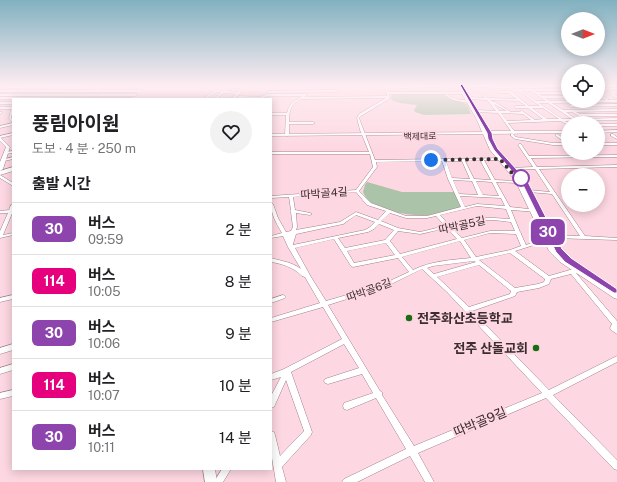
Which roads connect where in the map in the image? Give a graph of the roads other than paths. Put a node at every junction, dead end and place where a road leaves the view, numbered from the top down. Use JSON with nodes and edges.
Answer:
{"nodes":[{"id":1,"x":290,"y":107,"type":"edge"},
{"id":2,"x":371,"y":107,"type":"edge"},
{"id":3,"x":473,"y":107,"type":"edge"},
{"id":4,"x":474,"y":107,"type":"edge"},
{"id":5,"x":496,"y":107,"type":"edge"},
{"id":6,"x":501,"y":107,"type":"edge"},
{"id":7,"x":517,"y":107,"type":"edge"},
{"id":8,"x":529,"y":107,"type":"edge"},
{"id":9,"x":543,"y":107,"type":"edge"},
{"id":10,"x":558,"y":107,"type":"edge"},
{"id":11,"x":0,"y":108,"type":"edge"},
{"id":12,"x":572,"y":108,"type":"edge"},
{"id":13,"x":12,"y":109,"type":"edge"},
{"id":14,"x":575,"y":110,"type":"junction"},
{"id":15,"x":617,"y":110,"type":"edge"},
{"id":16,"x":477,"y":111,"type":"junction"},
{"id":17,"x":563,"y":111,"type":"junction"},
{"id":18,"x":500,"y":113,"type":"junction"},
{"id":19,"x":511,"y":113,"type":"junction"},
{"id":20,"x":524,"y":113,"type":"junction"},
{"id":21,"x":272,"y":114,"type":"edge"},
{"id":22,"x":287,"y":114,"type":"junction"},
{"id":23,"x":600,"y":115,"type":"junction"},
{"id":24,"x":617,"y":115,"type":"edge"},
{"id":25,"x":571,"y":116,"type":"edge"},
{"id":26,"x":561,"y":119,"type":"edge"},
{"id":27,"x":605,"y":119,"type":"edge"},
{"id":28,"x":608,"y":119,"type":"junction"},
{"id":29,"x":617,"y":119,"type":"edge"},
{"id":30,"x":546,"y":120,"type":"junction"},
{"id":31,"x":561,"y":120,"type":"edge"},
{"id":32,"x":12,"y":121,"type":"edge"},
{"id":33,"x":535,"y":121,"type":"junction"},
{"id":34,"x":506,"y":122,"type":"junction"},
{"id":35,"x":12,"y":123,"type":"edge"},
{"id":36,"x":288,"y":123,"type":"junction"},
{"id":37,"x":313,"y":123,"type":"dead end"},
{"id":38,"x":605,"y":125,"type":"edge"},
{"id":39,"x":617,"y":125,"type":"edge"},
{"id":40,"x":0,"y":127,"type":"edge"},
{"id":41,"x":561,"y":133,"type":"edge"},
{"id":42,"x":605,"y":133,"type":"edge"},
{"id":43,"x":12,"y":134,"type":"edge"},
{"id":44,"x":487,"y":134,"type":"junction"},
{"id":45,"x":513,"y":134,"type":"junction"},
{"id":46,"x":561,"y":134,"type":"edge"},
{"id":47,"x":615,"y":134,"type":"edge"},
{"id":48,"x":287,"y":135,"type":"junction"},
{"id":49,"x":557,"y":135,"type":"junction"},
{"id":50,"x":364,"y":136,"type":"junction"},
{"id":51,"x":0,"y":137,"type":"edge"},
{"id":52,"x":272,"y":137,"type":"edge"},
{"id":53,"x":272,"y":137,"type":"edge"},
{"id":54,"x":561,"y":138,"type":"edge"},
{"id":55,"x":617,"y":138,"type":"edge"},
{"id":56,"x":561,"y":144,"type":"edge"},
{"id":57,"x":605,"y":144,"type":"edge"},
{"id":58,"x":617,"y":144,"type":"edge"},
{"id":59,"x":520,"y":145,"type":"dead end"},
{"id":60,"x":12,"y":152,"type":"edge"},
{"id":61,"x":6,"y":153,"type":"junction"},
{"id":62,"x":371,"y":153,"type":"junction"},
{"id":63,"x":272,"y":154,"type":"edge"},
{"id":64,"x":561,"y":156,"type":"edge"},
{"id":65,"x":605,"y":156,"type":"edge"},
{"id":66,"x":616,"y":156,"type":"edge"},
{"id":67,"x":528,"y":157,"type":"junction"},
{"id":68,"x":12,"y":158,"type":"edge"},
{"id":69,"x":502,"y":159,"type":"junction"},
{"id":70,"x":4,"y":160,"type":"junction"},
{"id":71,"x":444,"y":160,"type":"junction"},
{"id":72,"x":463,"y":160,"type":"junction"},
{"id":73,"x":482,"y":160,"type":"junction"},
{"id":74,"x":588,"y":160,"type":"edge"},
{"id":75,"x":374,"y":161,"type":"junction"},
{"id":76,"x":594,"y":166,"type":"junction"},
{"id":77,"x":534,"y":167,"type":"junction"},
{"id":78,"x":616,"y":167,"type":"edge"},
{"id":79,"x":12,"y":169,"type":"edge"},
{"id":80,"x":12,"y":169,"type":"edge"},
{"id":81,"x":511,"y":169,"type":"junction"},
{"id":82,"x":0,"y":172,"type":"edge"},
{"id":83,"x":450,"y":179,"type":"junction"},
{"id":84,"x":473,"y":180,"type":"junction"},
{"id":85,"x":494,"y":181,"type":"junction"},
{"id":86,"x":517,"y":182,"type":"dead end"},
{"id":87,"x":12,"y":184,"type":"edge"},
{"id":88,"x":357,"y":191,"type":"junction"},
{"id":89,"x":529,"y":191,"type":"junction"},
{"id":90,"x":552,"y":193,"type":"junction"},
{"id":91,"x":290,"y":195,"type":"junction"},
{"id":92,"x":458,"y":195,"type":"junction"},
{"id":93,"x":481,"y":196,"type":"junction"},
{"id":94,"x":502,"y":196,"type":"junction"},
{"id":95,"x":272,"y":197,"type":"edge"},
{"id":96,"x":272,"y":207,"type":"edge"},
{"id":97,"x":12,"y":208,"type":"edge"},
{"id":98,"x":463,"y":208,"type":"junction"},
{"id":99,"x":508,"y":208,"type":"junction"},
{"id":100,"x":535,"y":210,"type":"junction"},
{"id":101,"x":292,"y":211,"type":"junction"},
{"id":102,"x":389,"y":211,"type":"junction"},
{"id":103,"x":0,"y":212,"type":"edge"},
{"id":104,"x":310,"y":214,"type":"dead end"},
{"id":105,"x":437,"y":215,"type":"junction"},
{"id":106,"x":7,"y":219,"type":"junction"},
{"id":107,"x":0,"y":221,"type":"edge"},
{"id":108,"x":378,"y":221,"type":"junction"},
{"id":109,"x":513,"y":221,"type":"junction"},
{"id":110,"x":448,"y":227,"type":"junction"},
{"id":111,"x":398,"y":229,"type":"junction"},
{"id":112,"x":294,"y":232,"type":"junction"},
{"id":113,"x":12,"y":234,"type":"edge"},
{"id":114,"x":285,"y":234,"type":"junction"},
{"id":115,"x":519,"y":234,"type":"junction"},
{"id":116,"x":0,"y":237,"type":"edge"},
{"id":117,"x":272,"y":237,"type":"edge"},
{"id":118,"x":335,"y":237,"type":"junction"},
{"id":119,"x":549,"y":237,"type":"junction"},
{"id":120,"x":583,"y":237,"type":"junction"},
{"id":121,"x":617,"y":239,"type":"edge"},
{"id":122,"x":462,"y":240,"type":"junction"},
{"id":123,"x":387,"y":241,"type":"junction"},
{"id":124,"x":291,"y":246,"type":"junction"},
{"id":125,"x":524,"y":247,"type":"junction"},
{"id":126,"x":344,"y":250,"type":"junction"},
{"id":127,"x":511,"y":251,"type":"junction"},
{"id":128,"x":398,"y":256,"type":"junction"},
{"id":129,"x":475,"y":259,"type":"junction"},
{"id":130,"x":272,"y":260,"type":"edge"},
{"id":131,"x":480,"y":263,"type":"junction"},
{"id":132,"x":423,"y":267,"type":"junction"},
{"id":133,"x":575,"y":271,"type":"junction"},
{"id":134,"x":412,"y":272,"type":"junction"},
{"id":135,"x":433,"y":276,"type":"junction"},
{"id":136,"x":308,"y":277,"type":"junction"},
{"id":137,"x":548,"y":278,"type":"junction"},
{"id":138,"x":514,"y":290,"type":"junction"},
{"id":139,"x":617,"y":291,"type":"edge"},
{"id":140,"x":617,"y":296,"type":"edge"},
{"id":141,"x":12,"y":297,"type":"edge"},
{"id":142,"x":283,"y":297,"type":"dead end"},
{"id":143,"x":0,"y":300,"type":"edge"},
{"id":144,"x":272,"y":300,"type":"edge"},
{"id":145,"x":325,"y":305,"type":"junction"},
{"id":146,"x":468,"y":310,"type":"junction"},
{"id":147,"x":272,"y":320,"type":"edge"},
{"id":148,"x":617,"y":331,"type":"edge"},
{"id":149,"x":346,"y":340,"type":"junction"},
{"id":150,"x":12,"y":347,"type":"edge"},
{"id":151,"x":0,"y":351,"type":"edge"},
{"id":152,"x":617,"y":359,"type":"edge"},
{"id":153,"x":12,"y":367,"type":"edge"},
{"id":154,"x":364,"y":370,"type":"junction"},
{"id":155,"x":0,"y":371,"type":"edge"},
{"id":156,"x":287,"y":371,"type":"junction"},
{"id":157,"x":272,"y":377,"type":"edge"},
{"id":158,"x":328,"y":381,"type":"dead end"},
{"id":159,"x":12,"y":393,"type":"edge"},
{"id":160,"x":379,"y":394,"type":"junction"},
{"id":161,"x":547,"y":394,"type":"junction"},
{"id":162,"x":0,"y":396,"type":"edge"},
{"id":163,"x":272,"y":402,"type":"edge"},
{"id":164,"x":347,"y":406,"type":"dead end"},
{"id":165,"x":272,"y":439,"type":"edge"},
{"id":166,"x":412,"y":452,"type":"junction"},
{"id":167,"x":278,"y":464,"type":"junction"},
{"id":168,"x":617,"y":466,"type":"edge"},
{"id":169,"x":209,"y":470,"type":"edge"},
{"id":170,"x":226,"y":470,"type":"edge"},
{"id":171,"x":211,"y":482,"type":"edge"},
{"id":172,"x":218,"y":482,"type":"edge"},
{"id":173,"x":281,"y":482,"type":"edge"},
{"id":174,"x":347,"y":482,"type":"edge"},
{"id":175,"x":430,"y":482,"type":"edge"}],
"edges":[{"from":1,"to":22,"type":"street"},
{"from":2,"to":50,"type":"street"},
{"from":3,"to":44,"type":"street"},
{"from":4,"to":16,"type":"street"},
{"from":5,"to":18,"type":"street"},
{"from":6,"to":19,"type":"street"},
{"from":7,"to":20,"type":"street"},
{"from":8,"to":30,"type":"street"},
{"from":9,"to":26,"type":"street"},
{"from":10,"to":17,"type":"street"},
{"from":11,"to":13,"type":"street"},
{"from":12,"to":14,"type":"street"},
{"from":13,"to":32,"type":"street"},
{"from":14,"to":15,"type":"street"},
{"from":14,"to":17,"type":"street"},
{"from":14,"to":23,"type":"street"},
{"from":16,"to":18,"type":"street"},
{"from":16,"to":44,"type":"street"},
{"from":17,"to":25,"type":"street"},
{"from":18,"to":19,"type":"street"},
{"from":18,"to":34,"type":"street"},
{"from":19,"to":20,"type":"street"},
{"from":20,"to":33,"type":"street"},
{"from":21,"to":22,"type":"street"},
{"from":22,"to":36,"type":"street"},
{"from":23,"to":24,"type":"street"},
{"from":23,"to":28,"type":"street"},
{"from":27,"to":28,"type":"street"},
{"from":28,"to":29,"type":"street"},
{"from":28,"to":39,"type":"street"},
{"from":30,"to":31,"type":"street"},
{"from":30,"to":33,"type":"street"},
{"from":33,"to":34,"type":"street"},
{"from":34,"to":45,"type":"street"},
{"from":35,"to":40,"type":"street"},
{"from":36,"to":37,"type":"street"},
{"from":36,"to":48,"type":"street"},
{"from":38,"to":39,"type":"street"},
{"from":41,"to":45,"type":"street","name":"백제대로"},
{"from":42,"to":47,"type":"street"},
{"from":43,"to":51,"type":"street"},
{"from":44,"to":45,"type":"street","name":"백제대로"},
{"from":44,"to":45,"type":"street","name":"백제대로"},
{"from":44,"to":50,"type":"street","name":"백제대로"},
{"from":44,"to":69,"type":"street"},
{"from":45,"to":49,"type":"street","name":"백제대로"},
{"from":45,"to":56,"type":"street"},
{"from":46,"to":49,"type":"street","name":"백제대로"},
{"from":47,"to":55,"type":"street"},
{"from":48,"to":50,"type":"street","name":"백제대로"},
{"from":48,"to":53,"type":"street","name":"백제대로"},
{"from":49,"to":54,"type":"street"},
{"from":50,"to":52,"type":"street","name":"백제대로"},
{"from":50,"to":62,"type":"street"},
{"from":51,"to":61,"type":"street"},
{"from":57,"to":58,"type":"street"},
{"from":59,"to":67,"type":"street"},
{"from":60,"to":61,"type":"street"},
{"from":61,"to":70,"type":"street"},
{"from":62,"to":63,"type":"street"},
{"from":62,"to":75,"type":"street"},
{"from":64,"to":67,"type":"street"},
{"from":65,"to":66,"type":"street"},
{"from":67,"to":77,"type":"street"},
{"from":68,"to":70,"type":"street"},
{"from":69,"to":73,"type":"street"},
{"from":69,"to":81,"type":"street"},
{"from":70,"to":82,"type":"street"},
{"from":71,"to":72,"type":"street"},
{"from":71,"to":75,"type":"street"},
{"from":71,"to":83,"type":"street"},
{"from":72,"to":73,"type":"street"},
{"from":72,"to":84,"type":"street"},
{"from":73,"to":85,"type":"street"},
{"from":74,"to":76,"type":"street"},
{"from":75,"to":88,"type":"street"},
{"from":76,"to":77,"type":"street"},
{"from":76,"to":78,"type":"street"},
{"from":77,"to":81,"type":"street"},
{"from":77,"to":90,"type":"street"},
{"from":79,"to":82,"type":"street"},
{"from":80,"to":82,"type":"street"},
{"from":81,"to":89,"type":"street"},
{"from":81,"to":100,"type":"street"},
{"from":82,"to":87,"type":"street"},
{"from":83,"to":84,"type":"street"},
{"from":83,"to":92,"type":"street"},
{"from":84,"to":85,"type":"street"},
{"from":84,"to":93,"type":"street"},
{"from":85,"to":86,"type":"street"},
{"from":85,"to":94,"type":"street"},
{"from":88,"to":91,"type":"street","name":"따박골4길"},
{"from":88,"to":102,"type":"street"},
{"from":89,"to":90,"type":"street"},
{"from":89,"to":100,"type":"street"},
{"from":90,"to":120,"type":"street"},
{"from":91,"to":95,"type":"street","name":"따박골4길"},
{"from":91,"to":101,"type":"street","name":"따박골4길"},
{"from":92,"to":93,"type":"street"},
{"from":92,"to":98,"type":"street"},
{"from":93,"to":94,"type":"street"},
{"from":94,"to":99,"type":"street"},
{"from":96,"to":114,"type":"street"},
{"from":97,"to":103,"type":"street"},
{"from":97,"to":106,"type":"street"},
{"from":98,"to":99,"type":"street"},
{"from":98,"to":105,"type":"street"},
{"from":99,"to":100,"type":"street"},
{"from":99,"to":109,"type":"street"},
{"from":100,"to":119,"type":"street"},
{"from":101,"to":104,"type":"street"},
{"from":101,"to":112,"type":"street"},
{"from":102,"to":105,"type":"street"},
{"from":102,"to":108,"type":"street"},
{"from":105,"to":110,"type":"street"},
{"from":106,"to":107,"type":"street"},
{"from":106,"to":116,"type":"street"},
{"from":108,"to":111,"type":"street","name":"따박골5길"},
{"from":108,"to":112,"type":"street","name":"따박골5길"},
{"from":108,"to":118,"type":"street"},
{"from":109,"to":110,"type":"street","name":"따박골5길"},
{"from":109,"to":115,"type":"street"},
{"from":110,"to":111,"type":"street","name":"따박골5길"},
{"from":110,"to":122,"type":"street"},
{"from":111,"to":123,"type":"street"},
{"from":112,"to":114,"type":"street","name":"따박골5길"},
{"from":112,"to":124,"type":"street"},
{"from":113,"to":116,"type":"street"},
{"from":114,"to":117,"type":"street","name":"따박골5길"},
{"from":114,"to":124,"type":"street"},
{"from":115,"to":122,"type":"street"},
{"from":115,"to":125,"type":"street"},
{"from":118,"to":124,"type":"street"},
{"from":118,"to":126,"type":"street"},
{"from":119,"to":120,"type":"street","name":"따박골6길"},
{"from":119,"to":125,"type":"street","name":"따박골6길"},
{"from":119,"to":133,"type":"street"},
{"from":119,"to":139,"type":"street"},
{"from":120,"to":121,"type":"street","name":"따박골6길"},
{"from":122,"to":128,"type":"street"},
{"from":122,"to":129,"type":"street"},
{"from":123,"to":126,"type":"street"},
{"from":123,"to":128,"type":"street"},
{"from":124,"to":136,"type":"street"},
{"from":125,"to":127,"type":"street","name":"따박골6길"},
{"from":126,"to":128,"type":"street"},
{"from":127,"to":129,"type":"street","name":"따박골6길"},
{"from":127,"to":137,"type":"street"},
{"from":128,"to":134,"type":"street"},
{"from":129,"to":131,"type":"street"},
{"from":129,"to":132,"type":"street","name":"따박골6길"},
{"from":130,"to":136,"type":"street"},
{"from":131,"to":135,"type":"street"},
{"from":131,"to":138,"type":"street"},
{"from":132,"to":134,"type":"street","name":"따박골6길"},
{"from":132,"to":135,"type":"street"},
{"from":133,"to":137,"type":"street"},
{"from":133,"to":140,"type":"street"},
{"from":133,"to":148,"type":"street"},
{"from":134,"to":145,"type":"street","name":"따박골6길"},
{"from":135,"to":146,"type":"street"},
{"from":136,"to":145,"type":"street"},
{"from":137,"to":138,"type":"street"},
{"from":138,"to":146,"type":"street"},
{"from":141,"to":143,"type":"street"},
{"from":142,"to":144,"type":"street"},
{"from":145,"to":147,"type":"street","name":"따박골6길"},
{"from":145,"to":149,"type":"street"},
{"from":146,"to":161,"type":"street"},
{"from":149,"to":154,"type":"street"},
{"from":149,"to":156,"type":"street"},
{"from":150,"to":151,"type":"street"},
{"from":152,"to":161,"type":"street","name":"따박골9길"},
{"from":153,"to":155,"type":"street"},
{"from":154,"to":158,"type":"street"},
{"from":154,"to":160,"type":"street"},
{"from":156,"to":157,"type":"street"},
{"from":156,"to":163,"type":"street"},
{"from":156,"to":167,"type":"street"},
{"from":159,"to":162,"type":"street"},
{"from":160,"to":164,"type":"street"},
{"from":160,"to":166,"type":"street"},
{"from":161,"to":166,"type":"street","name":"따박골9길"},
{"from":161,"to":168,"type":"street"},
{"from":165,"to":167,"type":"street"},
{"from":166,"to":174,"type":"street","name":"따박골9길"},
{"from":166,"to":175,"type":"street"},
{"from":167,"to":173,"type":"street"},
{"from":169,"to":171,"type":"street"},
{"from":170,"to":172,"type":"street"}]}
